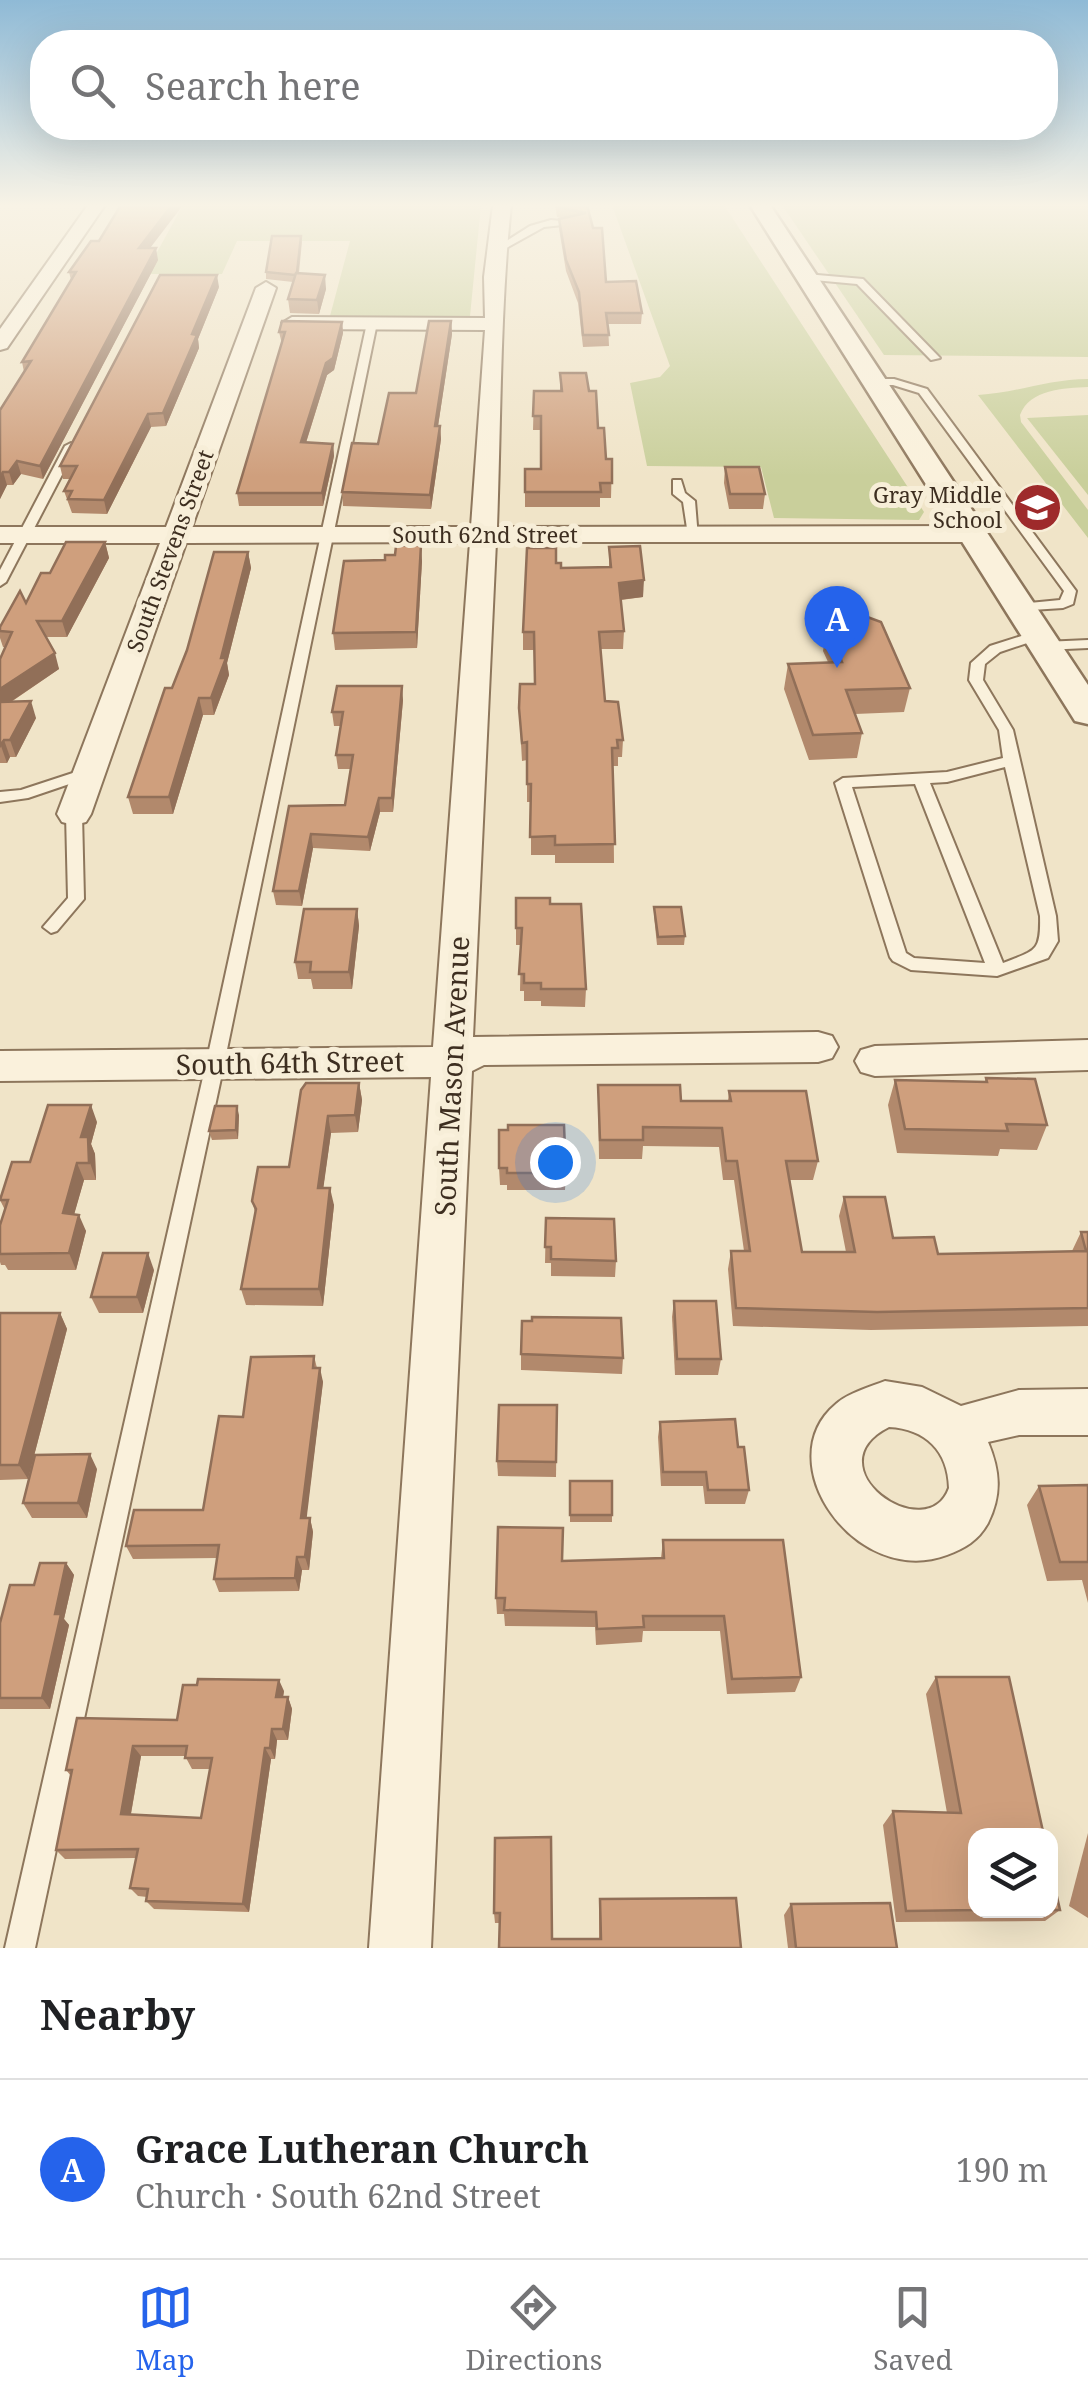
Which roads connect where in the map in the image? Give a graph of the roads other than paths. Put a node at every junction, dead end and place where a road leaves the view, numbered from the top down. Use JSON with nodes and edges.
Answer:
{"nodes":[{"id":1,"x":33,"y":296,"type":"edge"},
{"id":2,"x":263,"y":296,"type":"edge"},
{"id":3,"x":495,"y":296,"type":"edge"},
{"id":4,"x":818,"y":296,"type":"edge"},
{"id":5,"x":874,"y":296,"type":"edge"},
{"id":6,"x":252,"y":323,"type":"junction"},
{"id":7,"x":372,"y":323,"type":"junction"},
{"id":8,"x":495,"y":324,"type":"junction"},
{"id":9,"x":0,"y":344,"type":"edge"},
{"id":10,"x":936,"y":358,"type":"dead end"},
{"id":11,"x":873,"y":382,"type":"junction"},
{"id":12,"x":76,"y":435,"type":"edge"},
{"id":13,"x":677,"y":482,"type":"dead end"},
{"id":14,"x":970,"y":534,"type":"junction"},
{"id":15,"x":12,"y":535,"type":"edge"},
{"id":16,"x":177,"y":535,"type":"junction"},
{"id":17,"x":327,"y":535,"type":"junction"},
{"id":18,"x":483,"y":535,"type":"junction"},
{"id":19,"x":694,"y":536,"type":"junction"},
{"id":20,"x":0,"y":582,"type":"edge"},
{"id":21,"x":1034,"y":630,"type":"junction"},
{"id":22,"x":1088,"y":644,"type":"edge"},
{"id":23,"x":1088,"y":713,"type":"edge"},
{"id":24,"x":1011,"y":760,"type":"junction"},
{"id":25,"x":86,"y":774,"type":"junction"},
{"id":26,"x":921,"y":778,"type":"junction"},
{"id":27,"x":0,"y":796,"type":"edge"},
{"id":28,"x":74,"y":814,"type":"joint"},
{"id":29,"x":51,"y":927,"type":"dead end"},
{"id":30,"x":997,"y":970,"type":"junction"},
{"id":31,"x":818,"y":1047,"type":"dead end"},
{"id":32,"x":1088,"y":1055,"type":"edge"},
{"id":33,"x":875,"y":1061,"type":"dead end"},
{"id":34,"x":453,"y":1062,"type":"junction"},
{"id":35,"x":215,"y":1064,"type":"junction"},
{"id":36,"x":0,"y":1066,"type":"edge"},
{"id":37,"x":1088,"y":1412,"type":"edge"},
{"id":38,"x":956,"y":1434,"type":"dead end"},
{"id":39,"x":20,"y":1948,"type":"edge"},
{"id":40,"x":400,"y":1948,"type":"edge"}],
"edges":[{"from":1,"to":9,"type":"street"},
{"from":2,"to":6,"type":"street","name":"South Stevens Street"},
{"from":3,"to":8,"type":"street","name":"South Mason Avenue"},
{"from":4,"to":11,"type":"street"},
{"from":5,"to":10,"type":"lane"},
{"from":6,"to":7,"type":"street"},
{"from":6,"to":16,"type":"street","name":"South Stevens Street"},
{"from":7,"to":8,"type":"street"},
{"from":7,"to":17,"type":"lane"},
{"from":8,"to":18,"type":"street","name":"South Mason Avenue"},
{"from":11,"to":14,"type":"street"},
{"from":11,"to":21,"type":"lane"},
{"from":12,"to":15,"type":"lane"},
{"from":13,"to":19,"type":"lane"},
{"from":14,"to":19,"type":"street","name":"South 62nd Street"},
{"from":14,"to":21,"type":"street"},
{"from":15,"to":16,"type":"street","name":"South 62nd Street"},
{"from":15,"to":20,"type":"lane"},
{"from":16,"to":17,"type":"street","name":"South 62nd Street"},
{"from":16,"to":25,"type":"street","name":"South Stevens Street"},
{"from":17,"to":18,"type":"street","name":"South 62nd Street"},
{"from":17,"to":35,"type":"lane"},
{"from":18,"to":19,"type":"street","name":"South 62nd Street"},
{"from":18,"to":34,"type":"street","name":"South Mason Avenue"},
{"from":21,"to":22,"type":"lane"},
{"from":21,"to":23,"type":"street"},
{"from":21,"to":24,"type":"lane"},
{"from":24,"to":26,"type":"lane"},
{"from":24,"to":30,"type":"lane"},
{"from":25,"to":27,"type":"lane"},
{"from":25,"to":28,"type":"street","name":"South Stevens Street"},
{"from":26,"to":30,"type":"lane"},
{"from":26,"to":30,"type":"lane"},
{"from":28,"to":29,"type":"lane"},
{"from":31,"to":34,"type":"street","name":"South 64th Street"},
{"from":32,"to":33,"type":"street"},
{"from":34,"to":35,"type":"street","name":"South 64th Street"},
{"from":34,"to":40,"type":"street","name":"South Mason Avenue"},
{"from":35,"to":36,"type":"street","name":"South 64th Street"},
{"from":35,"to":39,"type":"lane"},
{"from":37,"to":38,"type":"street"}]}
